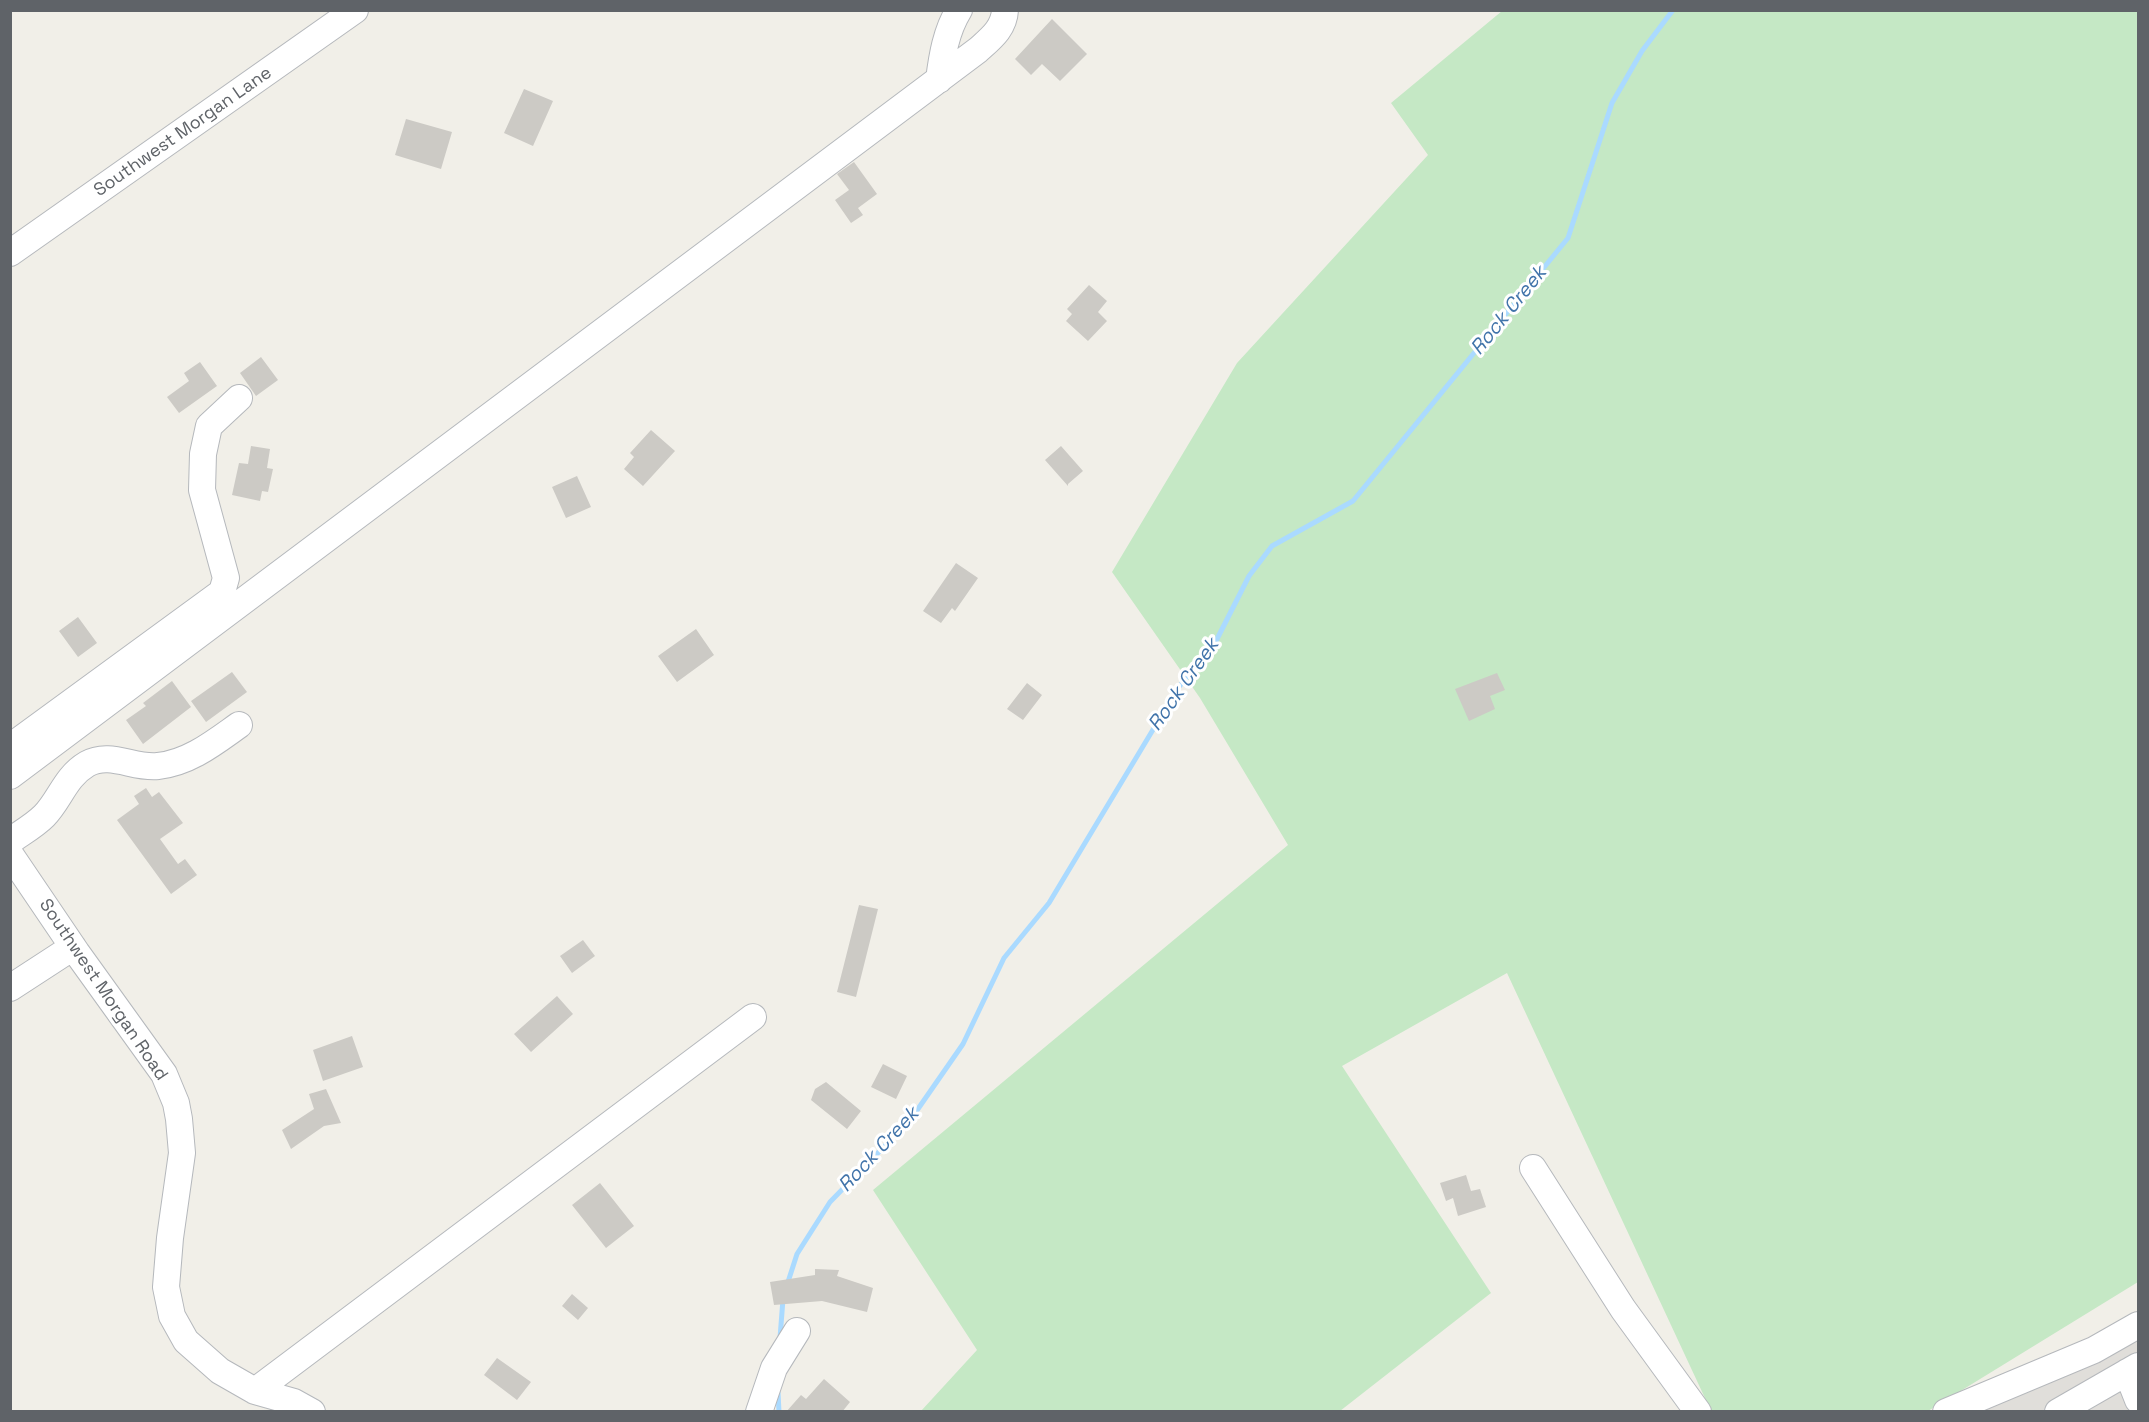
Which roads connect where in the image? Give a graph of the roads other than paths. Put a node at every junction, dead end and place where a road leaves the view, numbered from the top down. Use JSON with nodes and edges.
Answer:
{"nodes":[{"id":1,"x":355,"y":10,"type":"edge"},
{"id":2,"x":959,"y":10,"type":"edge"},
{"id":3,"x":1005,"y":10,"type":"edge"},
{"id":4,"x":939,"y":80,"type":"junction"},
{"id":5,"x":10,"y":253,"type":"edge"},
{"id":6,"x":239,"y":398,"type":"dead end"},
{"id":7,"x":239,"y":725,"type":"dead end"},
{"id":8,"x":10,"y":747,"type":"edge"},
{"id":9,"x":10,"y":776,"type":"edge"},
{"id":10,"x":10,"y":841,"type":"edge"},
{"id":11,"x":10,"y":854,"type":"edge"},
{"id":12,"x":73,"y":947,"type":"junction"},
{"id":13,"x":10,"y":988,"type":"edge"},
{"id":14,"x":753,"y":1017,"type":"dead end"},
{"id":15,"x":1533,"y":1168,"type":"dead end"},
{"id":16,"x":2139,"y":1325,"type":"edge"},
{"id":17,"x":797,"y":1331,"type":"dead end"},
{"id":18,"x":2133,"y":1369,"type":"edge"},
{"id":19,"x":255,"y":1391,"type":"junction"},
{"id":20,"x":2139,"y":1400,"type":"edge"},
{"id":21,"x":312,"y":1412,"type":"edge"},
{"id":22,"x":759,"y":1412,"type":"edge"},
{"id":23,"x":1698,"y":1412,"type":"edge"},
{"id":24,"x":1946,"y":1412,"type":"edge"},
{"id":25,"x":2058,"y":1412,"type":"edge"}],
"edges":[{"from":1,"to":5,"type":"street","name":"Southwest Morgan Lane"},
{"from":2,"to":4,"type":"street"},
{"from":3,"to":4,"type":"street"},
{"from":4,"to":9,"type":"street"},
{"from":6,"to":8,"type":"street"},
{"from":7,"to":10,"type":"street"},
{"from":11,"to":12,"type":"street","name":"Southwest Morgan Road"},
{"from":12,"to":13,"type":"street"},
{"from":12,"to":19,"type":"street","name":"Southwest Morgan Road"},
{"from":14,"to":19,"type":"street"},
{"from":15,"to":23,"type":"street"},
{"from":16,"to":24,"type":"street"},
{"from":17,"to":22,"type":"street"},
{"from":18,"to":20,"type":"street"},
{"from":18,"to":25,"type":"street"},
{"from":19,"to":21,"type":"street","name":"Southwest Morgan Road"}]}
